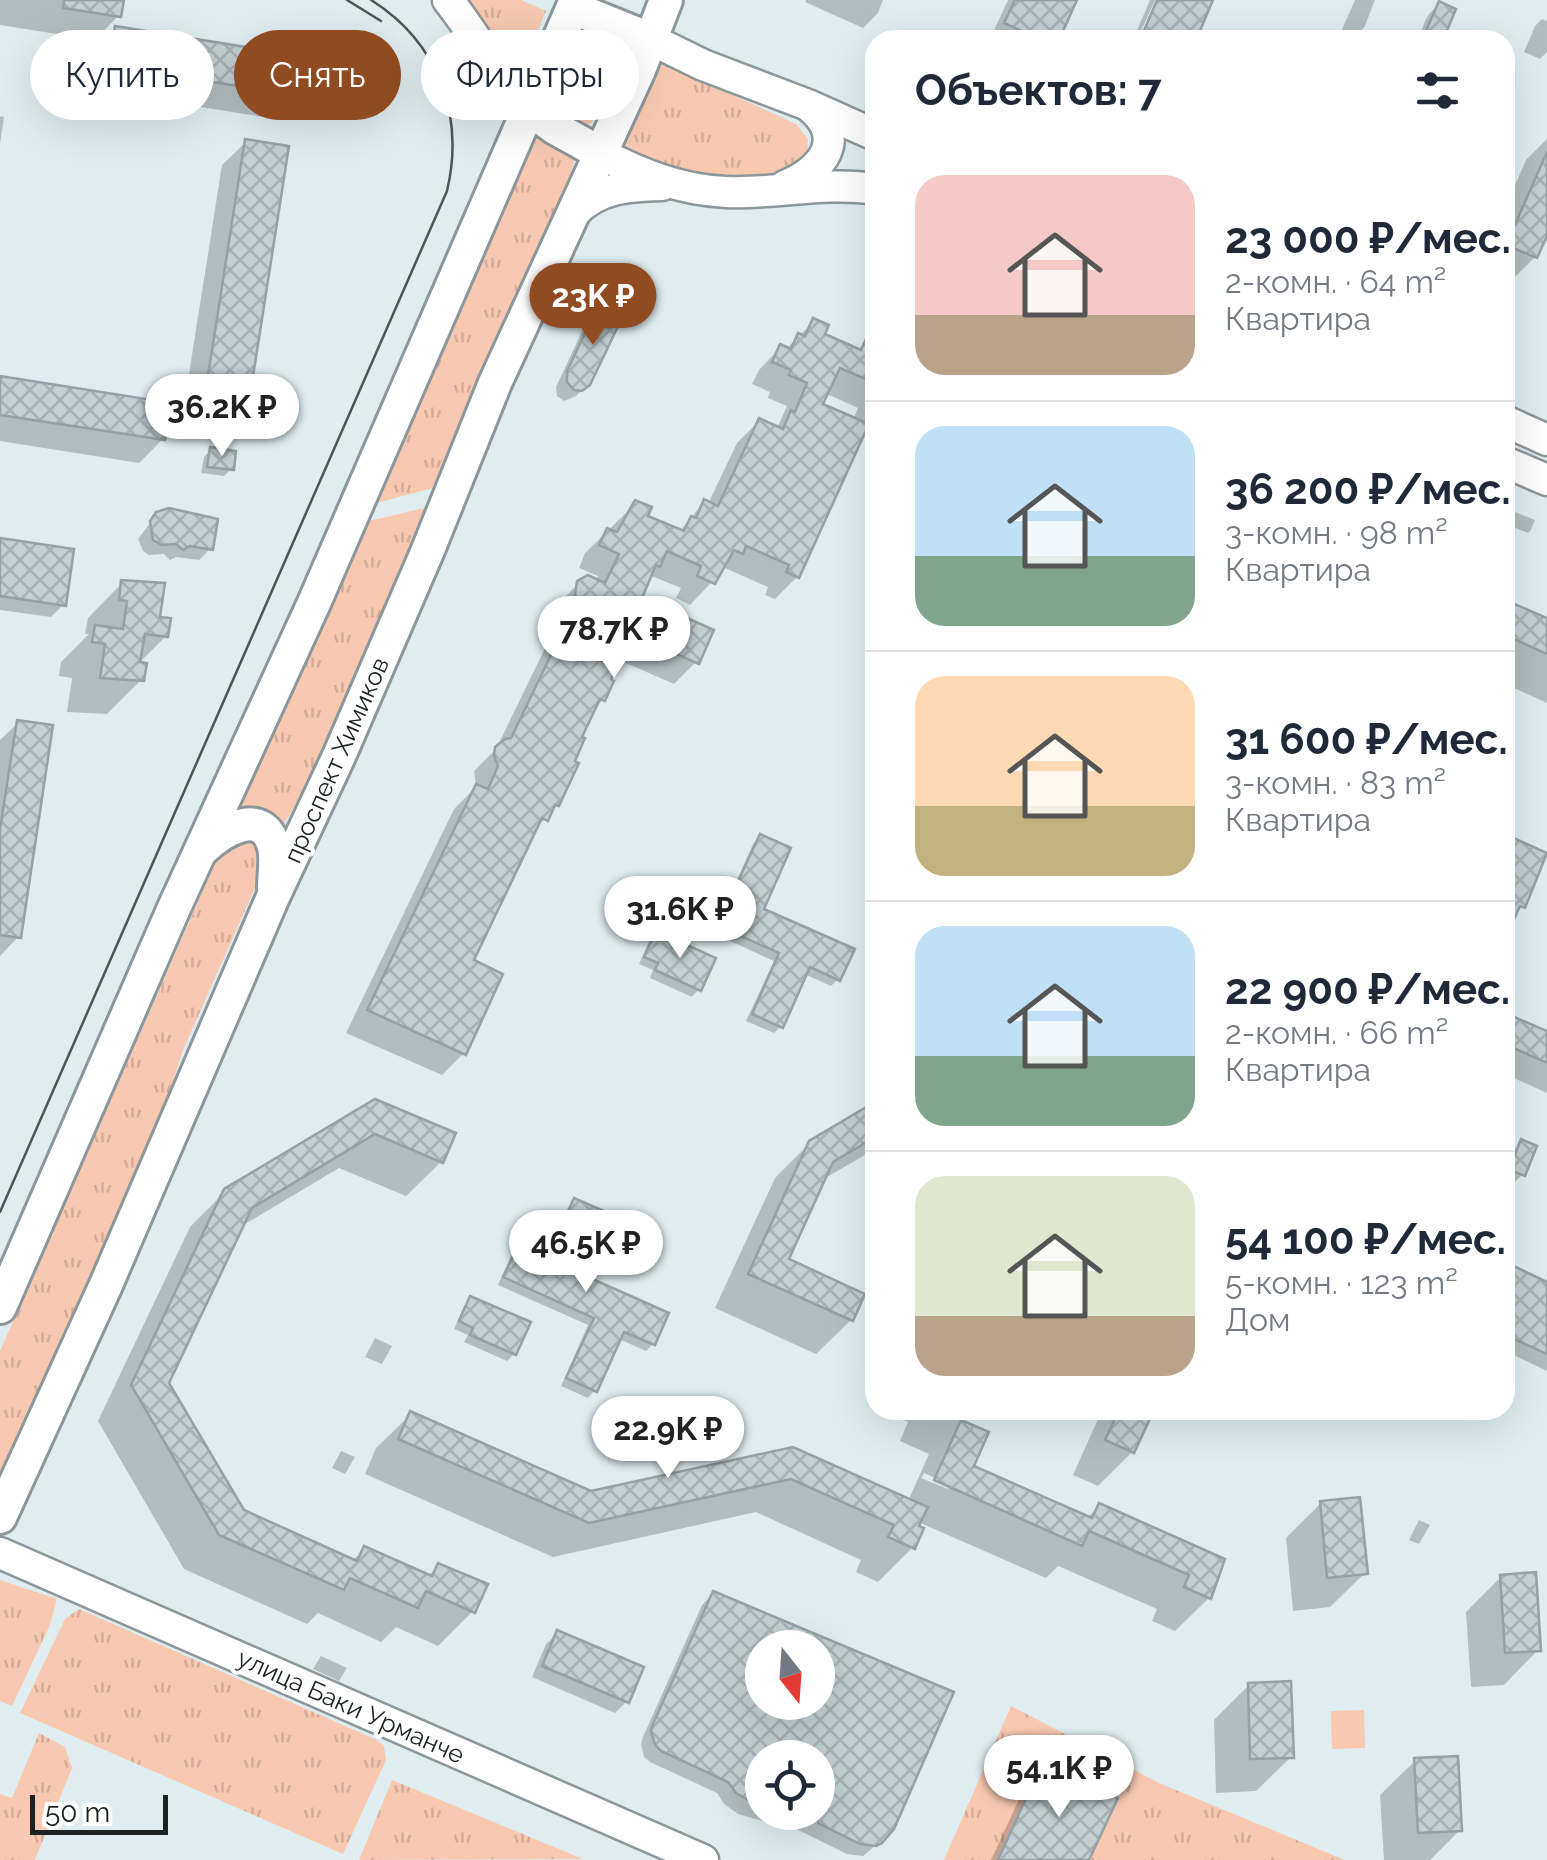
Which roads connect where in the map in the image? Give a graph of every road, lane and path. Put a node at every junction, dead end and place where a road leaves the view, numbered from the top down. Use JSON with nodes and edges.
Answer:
{"nodes":[{"id":1,"x":448,"y":0,"type":"edge"},
{"id":2,"x":666,"y":0,"type":"edge"},
{"id":3,"x":568,"y":2,"type":"edge"},
{"id":4,"x":471,"y":30,"type":"edge"},
{"id":5,"x":558,"y":30,"type":"edge"},
{"id":6,"x":650,"y":39,"type":"junction"},
{"id":7,"x":808,"y":105,"type":"junction"},
{"id":8,"x":524,"y":120,"type":"edge"},
{"id":9,"x":544,"y":120,"type":"edge"},
{"id":10,"x":865,"y":131,"type":"edge"},
{"id":11,"x":600,"y":153,"type":"junction"},
{"id":12,"x":670,"y":184,"type":"junction"},
{"id":13,"x":865,"y":188,"type":"edge"},
{"id":14,"x":773,"y":190,"type":"junction"},
{"id":15,"x":574,"y":213,"type":"junction"},
{"id":16,"x":1515,"y":426,"type":"edge"},
{"id":17,"x":1547,"y":440,"type":"edge"},
{"id":18,"x":1515,"y":466,"type":"edge"},
{"id":19,"x":1547,"y":480,"type":"edge"},
{"id":20,"x":199,"y":853,"type":"junction"},
{"id":21,"x":273,"y":897,"type":"junction"},
{"id":22,"x":0,"y":1307,"type":"edge"},
{"id":23,"x":0,"y":1517,"type":"edge"},
{"id":24,"x":0,"y":1552,"type":"edge"},
{"id":25,"x":703,"y":1860,"type":"edge"}],
"edges":[{"from":1,"to":4,"type":"main road"},
{"from":2,"to":6,"type":"main road","name":"проспект Химиков"},
{"from":3,"to":5,"type":"main road"},
{"from":3,"to":6,"type":"main road"},
{"from":6,"to":7,"type":"main road"},
{"from":6,"to":11,"type":"main road","name":"проспект Химиков"},
{"from":7,"to":10,"type":"main road"},
{"from":7,"to":14,"type":"main road"},
{"from":8,"to":20,"type":"main road"},
{"from":9,"to":11,"type":"main road"},
{"from":11,"to":12,"type":"main road"},
{"from":11,"to":15,"type":"main road","name":"проспект Химиков"},
{"from":12,"to":14,"type":"main road"},
{"from":12,"to":15,"type":"main road"},
{"from":13,"to":14,"type":"main road"},
{"from":15,"to":21,"type":"main road","name":"проспект Химиков"},
{"from":16,"to":17,"type":"main road"},
{"from":18,"to":19,"type":"main road"},
{"from":20,"to":21,"type":"main road"},
{"from":20,"to":22,"type":"main road"},
{"from":21,"to":23,"type":"main road","name":"проспект Химиков"},
{"from":24,"to":25,"type":"main road","name":"улица Баки Урманче"}]}
